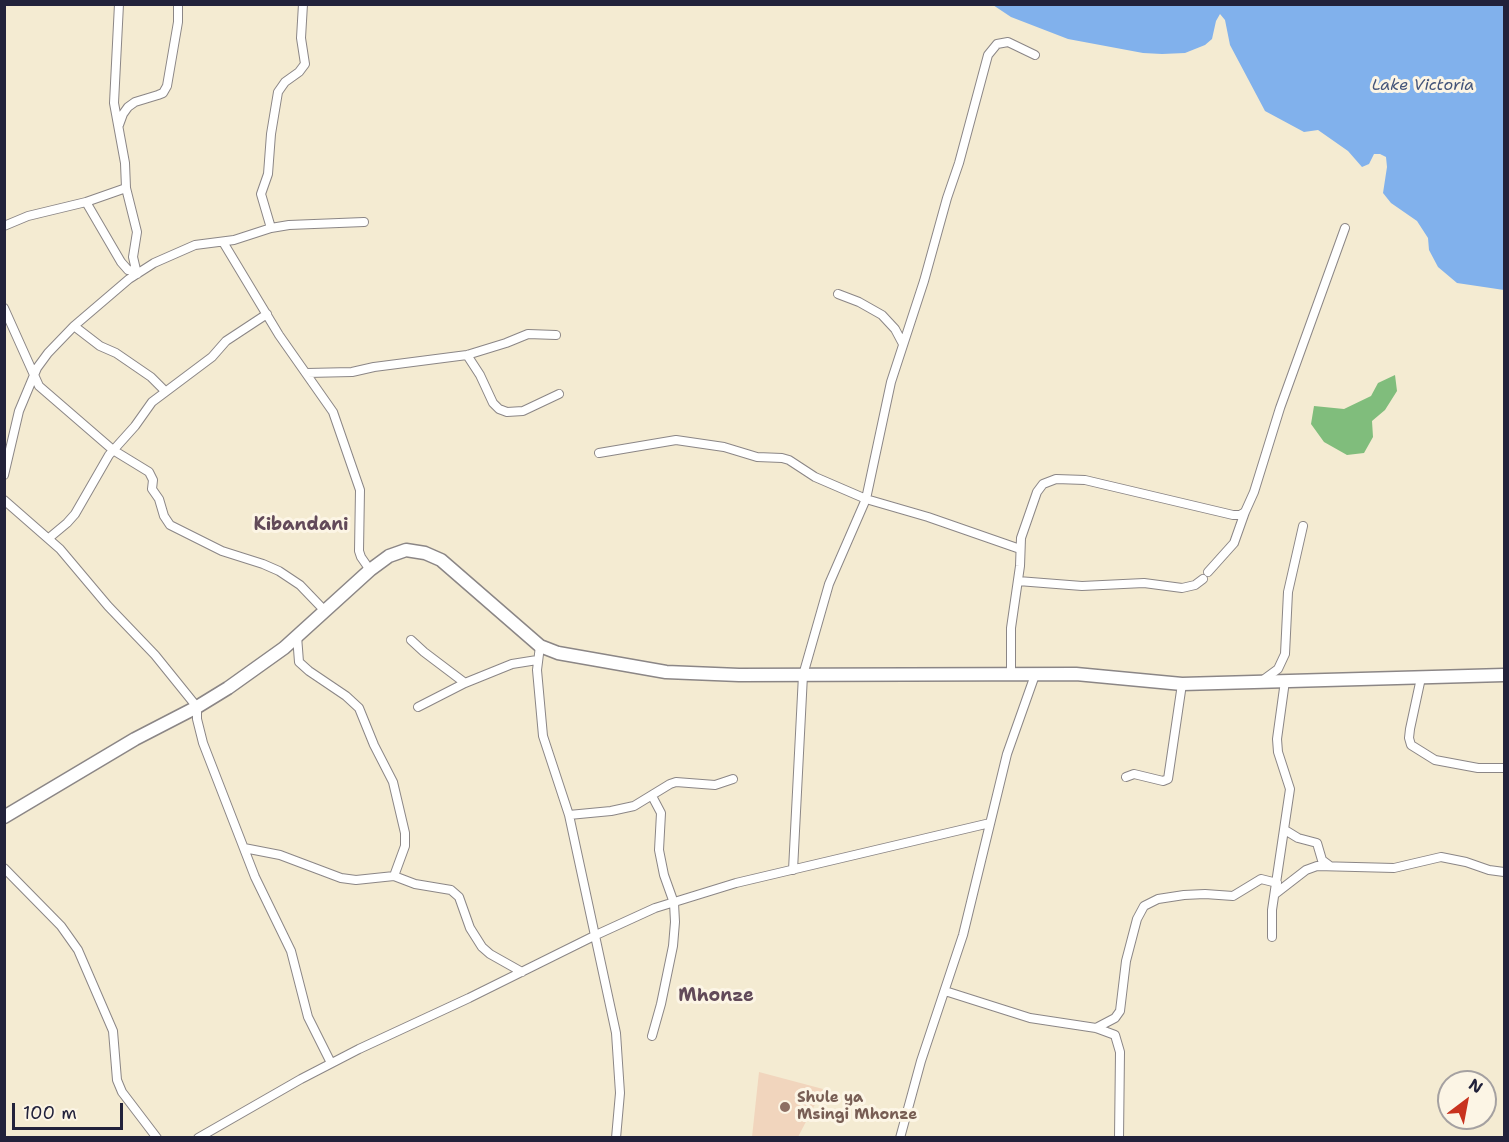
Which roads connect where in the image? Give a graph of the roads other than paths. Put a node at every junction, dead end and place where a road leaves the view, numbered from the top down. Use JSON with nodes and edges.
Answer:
{"nodes":[{"id":1,"x":119,"y":4,"type":"edge"},
{"id":2,"x":178,"y":4,"type":"edge"},
{"id":3,"x":303,"y":4,"type":"edge"},
{"id":4,"x":1035,"y":55,"type":"dead end"},
{"id":5,"x":118,"y":129,"type":"junction"},
{"id":6,"x":126,"y":188,"type":"junction"},
{"id":7,"x":86,"y":202,"type":"junction"},
{"id":8,"x":364,"y":222,"type":"dead end"},
{"id":9,"x":4,"y":226,"type":"edge"},
{"id":10,"x":271,"y":228,"type":"junction"},
{"id":11,"x":1345,"y":228,"type":"dead end"},
{"id":12,"x":223,"y":242,"type":"junction"},
{"id":13,"x":136,"y":273,"type":"junction"},
{"id":14,"x":838,"y":294,"type":"dead end"},
{"id":15,"x":4,"y":308,"type":"edge"},
{"id":16,"x":267,"y":314,"type":"junction"},
{"id":17,"x":74,"y":326,"type":"junction"},
{"id":18,"x":556,"y":335,"type":"dead end"},
{"id":19,"x":903,"y":344,"type":"junction"},
{"id":20,"x":467,"y":356,"type":"junction"},
{"id":21,"x":28,"y":362,"type":"junction"},
{"id":22,"x":41,"y":362,"type":"junction"},
{"id":23,"x":307,"y":373,"type":"junction"},
{"id":24,"x":33,"y":375,"type":"junction"},
{"id":25,"x":165,"y":391,"type":"junction"},
{"id":26,"x":559,"y":394,"type":"dead end"},
{"id":27,"x":113,"y":450,"type":"junction"},
{"id":28,"x":599,"y":453,"type":"dead end"},
{"id":29,"x":4,"y":475,"type":"edge"},
{"id":30,"x":866,"y":499,"type":"junction"},
{"id":31,"x":4,"y":500,"type":"edge"},
{"id":32,"x":1245,"y":512,"type":"junction"},
{"id":33,"x":1303,"y":526,"type":"dead end"},
{"id":34,"x":49,"y":538,"type":"junction"},
{"id":35,"x":1020,"y":549,"type":"junction"},
{"id":36,"x":370,"y":570,"type":"junction"},
{"id":37,"x":1018,"y":581,"type":"junction"},
{"id":38,"x":324,"y":610,"type":"junction"},
{"id":39,"x":297,"y":636,"type":"junction"},
{"id":40,"x":411,"y":640,"type":"dead end"},
{"id":41,"x":540,"y":646,"type":"junction"},
{"id":42,"x":537,"y":660,"type":"junction"},
{"id":43,"x":1011,"y":674,"type":"junction"},
{"id":44,"x":803,"y":675,"type":"junction"},
{"id":45,"x":1035,"y":675,"type":"junction"},
{"id":46,"x":1504,"y":675,"type":"edge"},
{"id":47,"x":1421,"y":678,"type":"junction"},
{"id":48,"x":1285,"y":681,"type":"junction"},
{"id":49,"x":1260,"y":682,"type":"junction"},
{"id":50,"x":465,"y":683,"type":"junction"},
{"id":51,"x":1182,"y":684,"type":"junction"},
{"id":52,"x":197,"y":707,"type":"junction"},
{"id":53,"x":418,"y":708,"type":"dead end"},
{"id":54,"x":1504,"y":768,"type":"edge"},
{"id":55,"x":1126,"y":777,"type":"dead end"},
{"id":56,"x":733,"y":778,"type":"dead end"},
{"id":57,"x":652,"y":796,"type":"junction"},
{"id":58,"x":569,"y":815,"type":"junction"},
{"id":59,"x":4,"y":817,"type":"edge"},
{"id":60,"x":990,"y":823,"type":"junction"},
{"id":61,"x":1285,"y":830,"type":"junction"},
{"id":62,"x":244,"y":848,"type":"junction"},
{"id":63,"x":1330,"y":866,"type":"junction"},
{"id":64,"x":4,"y":868,"type":"edge"},
{"id":65,"x":793,"y":870,"type":"junction"},
{"id":66,"x":1504,"y":872,"type":"edge"},
{"id":67,"x":394,"y":876,"type":"junction"},
{"id":68,"x":1277,"y":883,"type":"junction"},
{"id":69,"x":1275,"y":894,"type":"junction"},
{"id":70,"x":674,"y":903,"type":"junction"},
{"id":71,"x":596,"y":934,"type":"junction"},
{"id":72,"x":1272,"y":937,"type":"dead end"},
{"id":73,"x":522,"y":972,"type":"junction"},
{"id":74,"x":945,"y":991,"type":"junction"},
{"id":75,"x":1096,"y":1028,"type":"junction"},
{"id":76,"x":652,"y":1036,"type":"dead end"},
{"id":77,"x":331,"y":1063,"type":"junction"},
{"id":78,"x":157,"y":1137,"type":"edge"},
{"id":79,"x":198,"y":1137,"type":"edge"},
{"id":80,"x":616,"y":1137,"type":"edge"},
{"id":81,"x":900,"y":1137,"type":"edge"},
{"id":82,"x":1119,"y":1137,"type":"edge"}],
"edges":[{"from":1,"to":5,"type":"street"},
{"from":2,"to":5,"type":"street"},
{"from":3,"to":10,"type":"street"},
{"from":4,"to":19,"type":"street"},
{"from":5,"to":6,"type":"street"},
{"from":6,"to":7,"type":"street"},
{"from":6,"to":13,"type":"street"},
{"from":7,"to":9,"type":"street"},
{"from":7,"to":13,"type":"street"},
{"from":8,"to":10,"type":"street"},
{"from":10,"to":12,"type":"street"},
{"from":11,"to":32,"type":"street"},
{"from":12,"to":13,"type":"street"},
{"from":12,"to":16,"type":"street"},
{"from":13,"to":17,"type":"street"},
{"from":14,"to":19,"type":"street"},
{"from":15,"to":21,"type":"street"},
{"from":16,"to":23,"type":"street"},
{"from":16,"to":25,"type":"street"},
{"from":17,"to":22,"type":"street"},
{"from":17,"to":25,"type":"street"},
{"from":18,"to":20,"type":"street"},
{"from":19,"to":30,"type":"street"},
{"from":20,"to":23,"type":"street"},
{"from":20,"to":26,"type":"street"},
{"from":21,"to":22,"type":"street"},
{"from":21,"to":24,"type":"street"},
{"from":22,"to":24,"type":"street"},
{"from":23,"to":36,"type":"street"},
{"from":24,"to":27,"type":"street"},
{"from":24,"to":29,"type":"street"},
{"from":25,"to":27,"type":"street"},
{"from":27,"to":34,"type":"street"},
{"from":27,"to":38,"type":"street"},
{"from":28,"to":30,"type":"street"},
{"from":30,"to":35,"type":"street"},
{"from":30,"to":44,"type":"street"},
{"from":31,"to":34,"type":"street"},
{"from":32,"to":35,"type":"street"},
{"from":32,"to":37,"type":"street"},
{"from":33,"to":49,"type":"street"},
{"from":34,"to":52,"type":"street"},
{"from":35,"to":37,"type":"street"},
{"from":36,"to":38,"type":"main road"},
{"from":36,"to":41,"type":"main road"},
{"from":37,"to":43,"type":"street"},
{"from":38,"to":39,"type":"main road"},
{"from":39,"to":52,"type":"main road"},
{"from":39,"to":67,"type":"street"},
{"from":40,"to":50,"type":"street"},
{"from":41,"to":42,"type":"street"},
{"from":41,"to":44,"type":"main road"},
{"from":42,"to":50,"type":"street"},
{"from":42,"to":58,"type":"street"},
{"from":43,"to":44,"type":"main road"},
{"from":43,"to":45,"type":"main road"},
{"from":44,"to":65,"type":"street"},
{"from":45,"to":51,"type":"main road"},
{"from":45,"to":60,"type":"street"},
{"from":46,"to":47,"type":"main road"},
{"from":47,"to":48,"type":"main road"},
{"from":47,"to":54,"type":"street"},
{"from":48,"to":49,"type":"main road"},
{"from":48,"to":61,"type":"street"},
{"from":49,"to":51,"type":"main road"},
{"from":50,"to":53,"type":"street"},
{"from":51,"to":55,"type":"street"},
{"from":52,"to":59,"type":"main road"},
{"from":52,"to":62,"type":"street"},
{"from":56,"to":57,"type":"street"},
{"from":57,"to":58,"type":"street"},
{"from":57,"to":70,"type":"street"},
{"from":58,"to":71,"type":"street"},
{"from":60,"to":65,"type":"street"},
{"from":60,"to":74,"type":"street"},
{"from":61,"to":63,"type":"street"},
{"from":61,"to":68,"type":"street"},
{"from":62,"to":67,"type":"street"},
{"from":62,"to":77,"type":"street"},
{"from":63,"to":66,"type":"street"},
{"from":63,"to":69,"type":"street"},
{"from":64,"to":78,"type":"street"},
{"from":65,"to":70,"type":"street"},
{"from":67,"to":73,"type":"street"},
{"from":68,"to":69,"type":"street"},
{"from":68,"to":75,"type":"street"},
{"from":69,"to":72,"type":"street"},
{"from":70,"to":71,"type":"street"},
{"from":70,"to":76,"type":"street"},
{"from":71,"to":73,"type":"street"},
{"from":71,"to":80,"type":"street"},
{"from":73,"to":77,"type":"street"},
{"from":74,"to":75,"type":"street"},
{"from":74,"to":81,"type":"street"},
{"from":75,"to":82,"type":"street"},
{"from":77,"to":79,"type":"street"}]}
